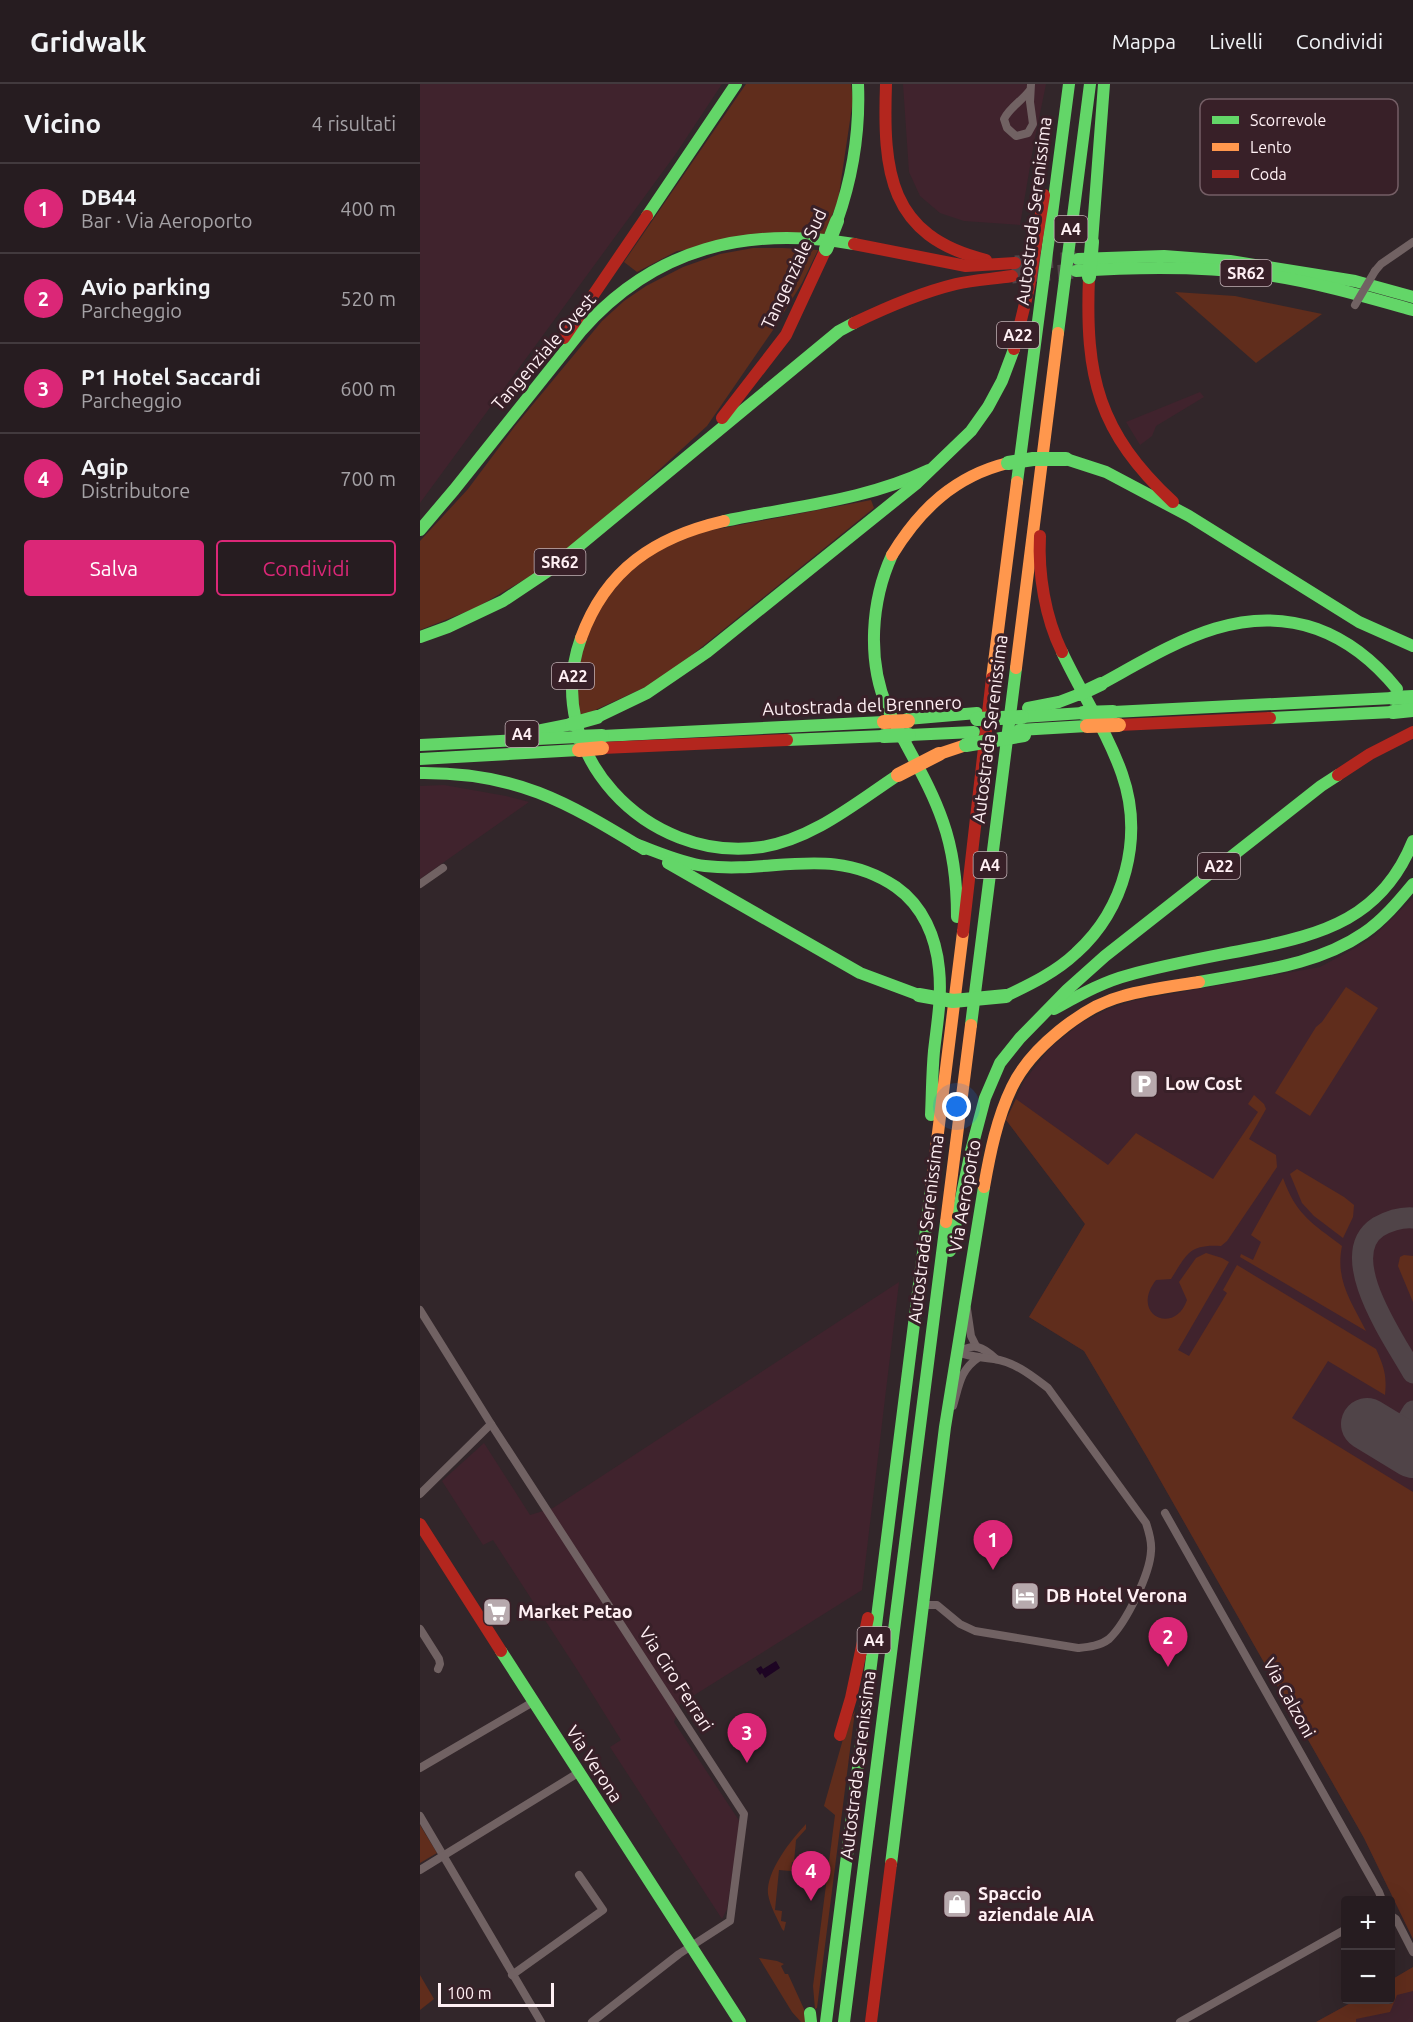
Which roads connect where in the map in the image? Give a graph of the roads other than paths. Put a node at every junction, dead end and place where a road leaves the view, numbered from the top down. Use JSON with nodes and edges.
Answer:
{"nodes":[{"id":1,"x":736,"y":84,"type":"edge"},
{"id":2,"x":858,"y":84,"type":"edge"},
{"id":3,"x":867,"y":84,"type":"edge"},
{"id":4,"x":886,"y":84,"type":"edge"},
{"id":5,"x":1063,"y":84,"type":"edge"},
{"id":6,"x":1069,"y":84,"type":"edge"},
{"id":7,"x":1090,"y":84,"type":"edge"},
{"id":8,"x":1104,"y":84,"type":"edge"},
{"id":9,"x":1031,"y":87,"type":"edge"},
{"id":10,"x":849,"y":190,"type":"junction"},
{"id":11,"x":1413,"y":242,"type":"edge"},
{"id":12,"x":1010,"y":267,"type":"junction"},
{"id":13,"x":1029,"y":287,"type":"joint"},
{"id":14,"x":1413,"y":297,"type":"edge"},
{"id":15,"x":1355,"y":305,"type":"dead end"},
{"id":16,"x":1413,"y":310,"type":"edge"},
{"id":17,"x":1053,"y":375,"type":"junction"},
{"id":18,"x":536,"y":384,"type":"junction"},
{"id":19,"x":701,"y":444,"type":"junction"},
{"id":20,"x":929,"y":470,"type":"junction"},
{"id":21,"x":1189,"y":516,"type":"junction"},
{"id":22,"x":420,"y":530,"type":"edge"},
{"id":23,"x":448,"y":627,"type":"junction"},
{"id":24,"x":420,"y":637,"type":"edge"},
{"id":25,"x":1413,"y":646,"type":"edge"},
{"id":26,"x":420,"y":648,"type":"edge"},
{"id":27,"x":1413,"y":697,"type":"edge"},
{"id":28,"x":1394,"y":699,"type":"junction"},
{"id":29,"x":1413,"y":710,"type":"edge"},
{"id":30,"x":1085,"y":720,"type":"junction"},
{"id":31,"x":976,"y":721,"type":"junction"},
{"id":32,"x":1022,"y":722,"type":"junction"},
{"id":33,"x":908,"y":725,"type":"junction"},
{"id":34,"x":885,"y":726,"type":"junction"},
{"id":35,"x":1413,"y":732,"type":"edge"},
{"id":36,"x":576,"y":737,"type":"junction"},
{"id":37,"x":602,"y":742,"type":"junction"},
{"id":38,"x":420,"y":745,"type":"edge"},
{"id":39,"x":420,"y":759,"type":"edge"},
{"id":40,"x":420,"y":773,"type":"edge"},
{"id":41,"x":1413,"y":841,"type":"edge"},
{"id":42,"x":635,"y":844,"type":"junction"},
{"id":43,"x":443,"y":868,"type":"dead end"},
{"id":44,"x":420,"y":884,"type":"edge"},
{"id":45,"x":1413,"y":884,"type":"edge"},
{"id":46,"x":957,"y":982,"type":"junction"},
{"id":47,"x":1039,"y":1018,"type":"junction"},
{"id":48,"x":922,"y":1259,"type":"junction"},
{"id":49,"x":965,"y":1304,"type":"junction"},
{"id":50,"x":420,"y":1310,"type":"edge"},
{"id":51,"x":976,"y":1346,"type":"junction"},
{"id":52,"x":957,"y":1352,"type":"junction"},
{"id":53,"x":927,"y":1356,"type":"junction"},
{"id":54,"x":978,"y":1358,"type":"junction"},
{"id":55,"x":996,"y":1359,"type":"junction"},
{"id":56,"x":491,"y":1424,"type":"junction"},
{"id":57,"x":945,"y":1427,"type":"junction"},
{"id":58,"x":420,"y":1494,"type":"edge"},
{"id":59,"x":1166,"y":1513,"type":"dead end"},
{"id":60,"x":420,"y":1524,"type":"edge"},
{"id":61,"x":882,"y":1578,"type":"junction"},
{"id":62,"x":922,"y":1605,"type":"junction"},
{"id":63,"x":420,"y":1629,"type":"edge"},
{"id":64,"x":438,"y":1669,"type":"dead end"},
{"id":65,"x":533,"y":1702,"type":"junction"},
{"id":66,"x":840,"y":1735,"type":"dead end"},
{"id":67,"x":420,"y":1768,"type":"edge"},
{"id":68,"x":578,"y":1773,"type":"junction"},
{"id":69,"x":420,"y":1816,"type":"edge"},
{"id":70,"x":443,"y":1856,"type":"junction"},
{"id":71,"x":420,"y":1870,"type":"edge"},
{"id":72,"x":579,"y":1875,"type":"dead end"},
{"id":73,"x":1380,"y":1896,"type":"edge"},
{"id":74,"x":1395,"y":1918,"type":"edge"},
{"id":75,"x":1341,"y":1932,"type":"edge"},
{"id":76,"x":690,"y":1947,"type":"junction"},
{"id":77,"x":1413,"y":1952,"type":"edge"},
{"id":78,"x":512,"y":1975,"type":"junction"},
{"id":79,"x":541,"y":2022,"type":"edge"},
{"id":80,"x":592,"y":2022,"type":"edge"},
{"id":81,"x":740,"y":2022,"type":"edge"},
{"id":82,"x":826,"y":2022,"type":"edge"},
{"id":83,"x":844,"y":2022,"type":"edge"},
{"id":84,"x":871,"y":2022,"type":"edge"},
{"id":85,"x":1180,"y":2022,"type":"edge"}],
"edges":[{"from":1,"to":18,"type":"main road"},
{"from":2,"to":10,"type":"main road","name":"Tangenziale Sud"},
{"from":3,"to":10,"type":"main road"},
{"from":4,"to":12,"type":"main road"},
{"from":5,"to":13,"type":"main road","number":"A4"},
{"from":6,"to":46,"type":"main road","name":"Autostrada Serenissima","number":"A4"},
{"from":7,"to":17,"type":"main road","name":"Autostrada Serenissima","number":"A4"},
{"from":8,"to":21,"type":"main road","bridge":true},
{"from":9,"to":9,"type":"street"},
{"from":10,"to":19,"type":"main road","name":"Tangenziale Sud","bridge":true},
{"from":11,"to":15,"type":"street","bridge":true},
{"from":12,"to":18,"type":"main road","name":"Tangenziale Ovest"},
{"from":12,"to":19,"type":"main road","number":"SR62"},
{"from":13,"to":20,"type":"main road","number":"A22"},
{"from":14,"to":16,"type":"main road","number":"SR62"},
{"from":17,"to":42,"type":"main road","bridge":true},
{"from":17,"to":53,"type":"main road","name":"Autostrada Serenissima","number":"A4"},
{"from":18,"to":22,"type":"main road","name":"Tangenziale Ovest"},
{"from":19,"to":23,"type":"main road","number":"SR62"},
{"from":20,"to":32,"type":"main road","number":"A22","bridge":true},
{"from":20,"to":36,"type":"main road","number":"A22","bridge":true},
{"from":21,"to":25,"type":"main road"},
{"from":21,"to":46,"type":"main road","bridge":true},
{"from":23,"to":24,"type":"main road","number":"SR62"},
{"from":23,"to":26,"type":"main road","number":"SR62"},
{"from":27,"to":28,"type":"main road","name":"Autostrada del Brennero","bridge":true},
{"from":28,"to":29,"type":"main road","name":"Autostrada del Brennero","bridge":true},
{"from":28,"to":30,"type":"main road","name":"Autostrada del Brennero","bridge":true},
{"from":28,"to":32,"type":"main road","bridge":true},
{"from":30,"to":32,"type":"main road","name":"Autostrada del Brennero"},
{"from":30,"to":32,"type":"main road","name":"Autostrada del Brennero"},
{"from":31,"to":32,"type":"main road","name":"Autostrada del Brennero","bridge":true},
{"from":31,"to":33,"type":"main road","name":"Autostrada del Brennero"},
{"from":31,"to":33,"type":"main road"},
{"from":33,"to":34,"type":"main road","name":"Autostrada del Brennero","bridge":true},
{"from":34,"to":37,"type":"main road","name":"Autostrada del Brennero"},
{"from":34,"to":37,"type":"main road","name":"Autostrada del Brennero"},
{"from":35,"to":47,"type":"main road","number":"A22"},
{"from":36,"to":37,"type":"main road","name":"Autostrada del Brennero","bridge":true},
{"from":36,"to":38,"type":"main road","name":"Autostrada del Brennero"},
{"from":36,"to":39,"type":"main road","name":"Autostrada del Brennero"},
{"from":40,"to":42,"type":"main road"},
{"from":41,"to":47,"type":"main road"},
{"from":42,"to":48,"type":"main road"},
{"from":43,"to":44,"type":"street"},
{"from":45,"to":49,"type":"main road","name":"Via Aeroporto"},
{"from":46,"to":48,"type":"main road","name":"Autostrada Serenissima","number":"A4"},
{"from":47,"to":53,"type":"main road","number":"A4"},
{"from":48,"to":61,"type":"main road","name":"Autostrada Serenissima","number":"A4"},
{"from":49,"to":51,"type":"street"},
{"from":49,"to":52,"type":"main road","name":"Via Aeroporto"},
{"from":50,"to":56,"type":"street","name":"Via Ciro Ferrari"},
{"from":51,"to":52,"type":"street"},
{"from":51,"to":55,"type":"street"},
{"from":52,"to":54,"type":"street"},
{"from":52,"to":57,"type":"main road","name":"Via Aeroporto"},
{"from":53,"to":83,"type":"main road","name":"Autostrada Serenissima","number":"A4"},
{"from":54,"to":55,"type":"street"},
{"from":54,"to":57,"type":"street"},
{"from":55,"to":62,"type":"street"},
{"from":56,"to":58,"type":"street"},
{"from":56,"to":76,"type":"street","name":"Via Ciro Ferrari"},
{"from":57,"to":62,"type":"main road","name":"Via Aeroporto"},
{"from":59,"to":73,"type":"street","name":"Via Calzoni"},
{"from":60,"to":65,"type":"main road","name":"Via Verona"},
{"from":61,"to":66,"type":"main road"},
{"from":61,"to":82,"type":"main road","name":"Autostrada Serenissima","number":"A4"},
{"from":62,"to":84,"type":"main road","name":"Via Aeroporto"},
{"from":63,"to":64,"type":"street"},
{"from":65,"to":67,"type":"street"},
{"from":65,"to":68,"type":"main road","name":"Via Verona"},
{"from":68,"to":70,"type":"street"},
{"from":68,"to":76,"type":"main road","name":"Via Verona"},
{"from":69,"to":70,"type":"street"},
{"from":70,"to":71,"type":"street"},
{"from":70,"to":78,"type":"street"},
{"from":72,"to":78,"type":"street"},
{"from":74,"to":77,"type":"street"},
{"from":75,"to":85,"type":"street"},
{"from":76,"to":80,"type":"street","name":"Via Ciro Ferrari"},
{"from":76,"to":81,"type":"main road","name":"Via Verona"},
{"from":78,"to":79,"type":"street"}]}
